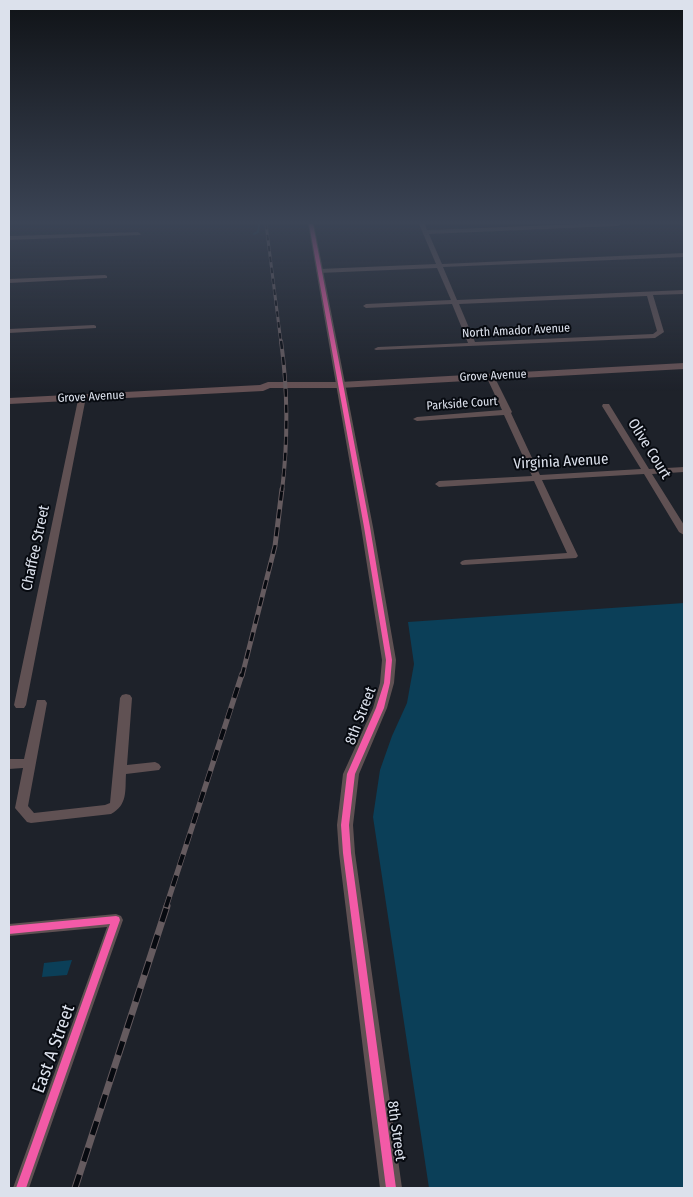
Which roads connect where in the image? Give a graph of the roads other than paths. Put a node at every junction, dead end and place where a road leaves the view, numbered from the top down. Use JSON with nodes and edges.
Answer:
{"nodes":[{"id":1,"x":36,"y":280,"type":"edge"},
{"id":2,"x":321,"y":280,"type":"edge"},
{"id":3,"x":445,"y":280,"type":"edge"},
{"id":4,"x":9,"y":281,"type":"edge"},
{"id":5,"x":684,"y":292,"type":"edge"},
{"id":6,"x":649,"y":293,"type":"junction"},
{"id":7,"x":454,"y":302,"type":"junction"},
{"id":8,"x":366,"y":306,"type":"dead end"},
{"id":9,"x":94,"y":327,"type":"dead end"},
{"id":10,"x":9,"y":331,"type":"edge"},
{"id":11,"x":472,"y":344,"type":"junction"},
{"id":12,"x":378,"y":349,"type":"dead end"},
{"id":13,"x":684,"y":366,"type":"edge"},
{"id":14,"x":490,"y":376,"type":"junction"},
{"id":15,"x":340,"y":385,"type":"junction"},
{"id":16,"x":82,"y":397,"type":"junction"},
{"id":17,"x":9,"y":402,"type":"edge"},
{"id":18,"x":606,"y":406,"type":"dead end"},
{"id":19,"x":508,"y":412,"type":"junction"},
{"id":20,"x":417,"y":419,"type":"dead end"},
{"id":21,"x":684,"y":469,"type":"edge"},
{"id":22,"x":647,"y":471,"type":"junction"},
{"id":23,"x":537,"y":477,"type":"junction"},
{"id":24,"x":439,"y":484,"type":"dead end"},
{"id":25,"x":684,"y":532,"type":"edge"},
{"id":26,"x":465,"y":564,"type":"dead end"},
{"id":27,"x":126,"y":698,"type":"dead end"},
{"id":28,"x":41,"y":703,"type":"dead end"},
{"id":29,"x":20,"y":705,"type":"dead end"},
{"id":30,"x":29,"y":763,"type":"junction"},
{"id":31,"x":9,"y":764,"type":"edge"},
{"id":32,"x":156,"y":767,"type":"dead end"},
{"id":33,"x":120,"y":770,"type":"junction"},
{"id":34,"x":9,"y":930,"type":"edge"},
{"id":35,"x":21,"y":1188,"type":"edge"},
{"id":36,"x":391,"y":1188,"type":"edge"}],
"edges":[{"from":1,"to":4,"type":"street"},
{"from":2,"to":15,"type":"street","name":"8th Street"},
{"from":3,"to":7,"type":"street"},
{"from":5,"to":6,"type":"street"},
{"from":6,"to":7,"type":"street"},
{"from":6,"to":11,"type":"street","name":"North Amador Avenue"},
{"from":7,"to":8,"type":"street"},
{"from":7,"to":11,"type":"street"},
{"from":9,"to":10,"type":"street"},
{"from":11,"to":12,"type":"street","name":"North Amador Avenue"},
{"from":13,"to":14,"type":"main road","name":"Grove Avenue"},
{"from":14,"to":15,"type":"main road","name":"Grove Avenue"},
{"from":14,"to":19,"type":"street"},
{"from":15,"to":16,"type":"main road","name":"Grove Avenue"},
{"from":15,"to":36,"type":"street","name":"8th Street"},
{"from":16,"to":17,"type":"main road","name":"Grove Avenue"},
{"from":16,"to":29,"type":"street","name":"Chaffee Street"},
{"from":18,"to":22,"type":"street","name":"Olive Court"},
{"from":19,"to":20,"type":"street","name":"Parkside Court"},
{"from":19,"to":23,"type":"street"},
{"from":21,"to":22,"type":"street","name":"Virginia Avenue"},
{"from":22,"to":23,"type":"street","name":"Virginia Avenue"},
{"from":22,"to":25,"type":"street","name":"Olive Court"},
{"from":23,"to":24,"type":"street","name":"Virginia Avenue"},
{"from":23,"to":26,"type":"street"},
{"from":27,"to":33,"type":"street"},
{"from":28,"to":30,"type":"street"},
{"from":30,"to":31,"type":"street"},
{"from":30,"to":33,"type":"street"},
{"from":32,"to":33,"type":"street"},
{"from":34,"to":35,"type":"street","name":"East A Street"}]}
